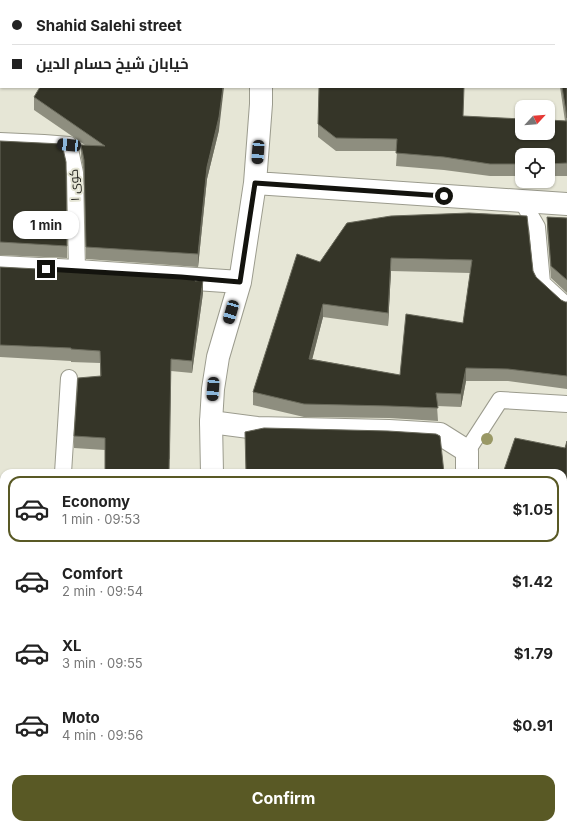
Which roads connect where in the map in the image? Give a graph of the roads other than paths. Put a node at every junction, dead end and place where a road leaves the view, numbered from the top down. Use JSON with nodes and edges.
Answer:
{"nodes":[{"id":1,"x":261,"y":88,"type":"edge"},
{"id":2,"x":0,"y":141,"type":"edge"},
{"id":3,"x":255,"y":183,"type":"junction"},
{"id":4,"x":522,"y":201,"type":"junction"},
{"id":5,"x":567,"y":204,"type":"edge"},
{"id":6,"x":0,"y":267,"type":"edge"},
{"id":7,"x":77,"y":271,"type":"junction"},
{"id":8,"x":240,"y":282,"type":"junction"},
{"id":9,"x":567,"y":306,"type":"edge"},
{"id":10,"x":69,"y":378,"type":"dead end"},
{"id":11,"x":567,"y":404,"type":"edge"},
{"id":12,"x":211,"y":422,"type":"junction"},
{"id":13,"x":467,"y":451,"type":"junction"},
{"id":14,"x":63,"y":469,"type":"edge"},
{"id":15,"x":212,"y":469,"type":"edge"},
{"id":16,"x":467,"y":469,"type":"edge"}],
"edges":[{"from":1,"to":3,"type":"street"},
{"from":2,"to":7,"type":"lane","name":"کوی ۱"},
{"from":3,"to":4,"type":"street"},
{"from":3,"to":8,"type":"street"},
{"from":4,"to":5,"type":"street"},
{"from":4,"to":9,"type":"lane"},
{"from":6,"to":7,"type":"street"},
{"from":7,"to":8,"type":"street"},
{"from":8,"to":12,"type":"street"},
{"from":10,"to":14,"type":"lane"},
{"from":11,"to":13,"type":"lane"},
{"from":12,"to":13,"type":"street"},
{"from":12,"to":15,"type":"street"},
{"from":13,"to":16,"type":"street"}]}
